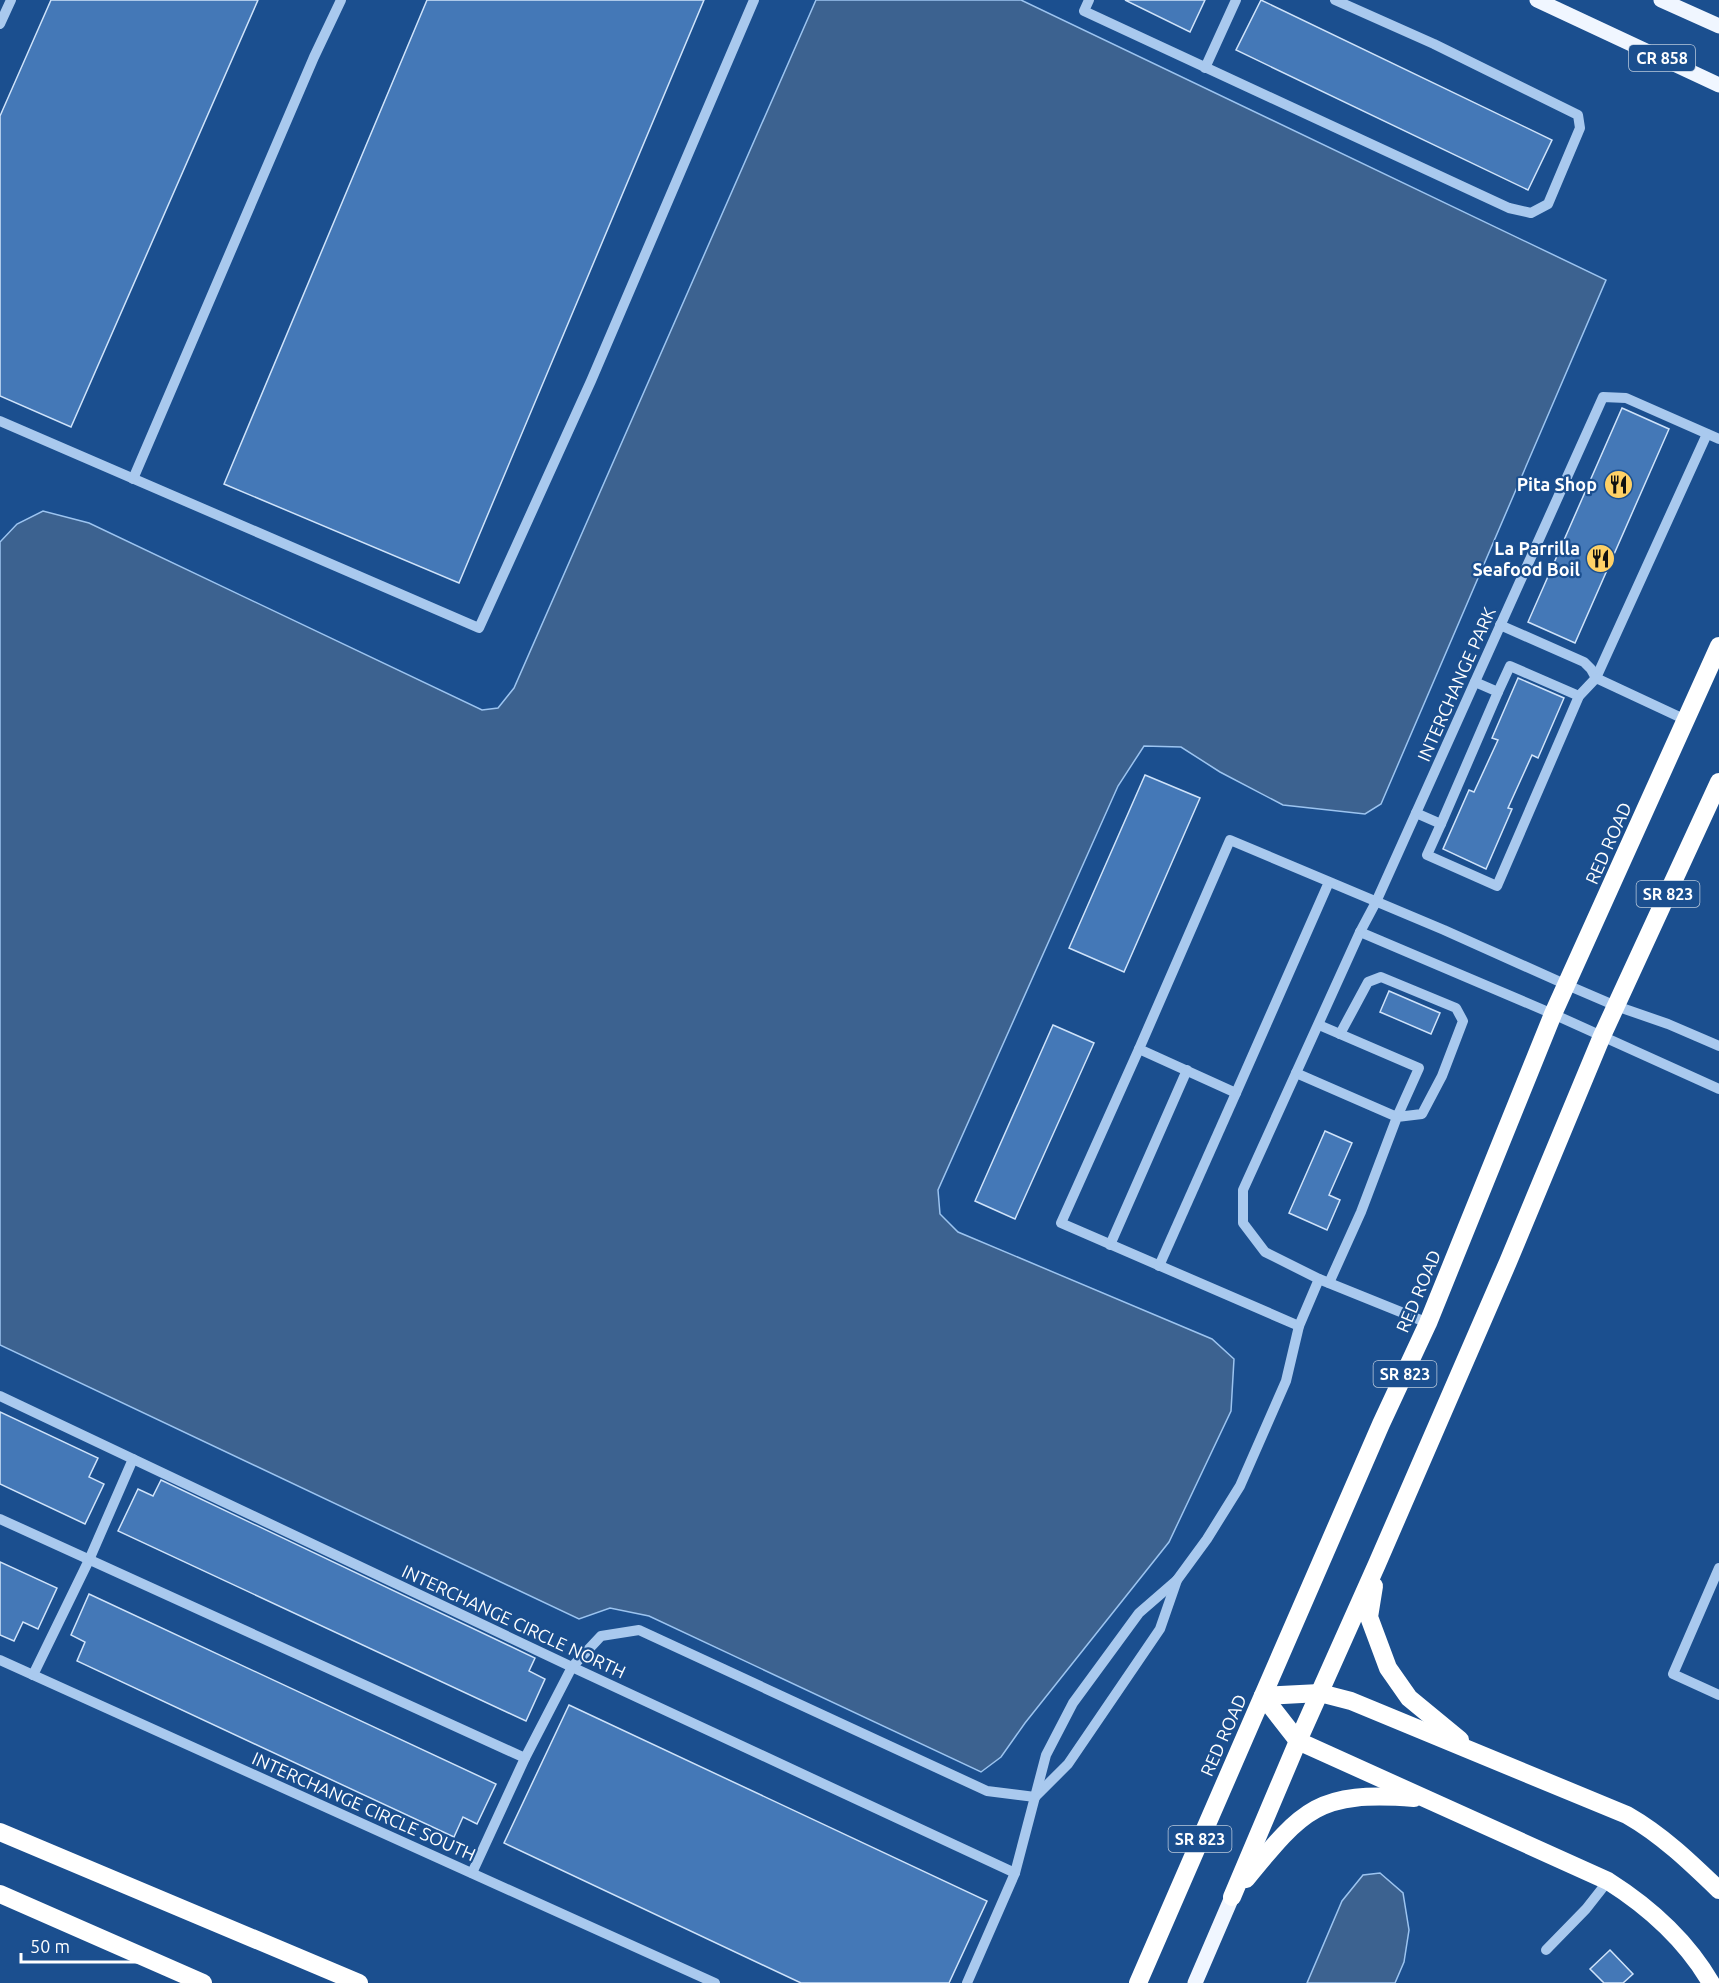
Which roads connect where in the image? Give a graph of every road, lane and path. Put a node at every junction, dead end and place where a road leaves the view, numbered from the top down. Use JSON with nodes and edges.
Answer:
{"nodes":[{"id":1,"x":11,"y":0,"type":"edge"},
{"id":2,"x":341,"y":0,"type":"edge"},
{"id":3,"x":754,"y":0,"type":"edge"},
{"id":4,"x":1089,"y":0,"type":"edge"},
{"id":5,"x":1236,"y":0,"type":"edge"},
{"id":6,"x":1335,"y":0,"type":"edge"},
{"id":7,"x":1537,"y":0,"type":"edge"},
{"id":8,"x":1661,"y":0,"type":"edge"},
{"id":9,"x":0,"y":24,"type":"edge"},
{"id":10,"x":1719,"y":27,"type":"edge"},
{"id":11,"x":1205,"y":68,"type":"junction"},
{"id":12,"x":1719,"y":85,"type":"edge"},
{"id":13,"x":0,"y":421,"type":"edge"},
{"id":14,"x":1707,"y":434,"type":"junction"},
{"id":15,"x":1719,"y":439,"type":"edge"},
{"id":16,"x":133,"y":479,"type":"junction"},
{"id":17,"x":1500,"y":625,"type":"junction"},
{"id":18,"x":1719,"y":646,"type":"edge"},
{"id":19,"x":1596,"y":678,"type":"junction"},
{"id":20,"x":1475,"y":682,"type":"junction"},
{"id":21,"x":1498,"y":692,"type":"junction"},
{"id":22,"x":1579,"y":696,"type":"junction"},
{"id":23,"x":1686,"y":720,"type":"junction"},
{"id":24,"x":1719,"y":782,"type":"edge"},
{"id":25,"x":1416,"y":813,"type":"junction"},
{"id":26,"x":1441,"y":824,"type":"junction"},
{"id":27,"x":1329,"y":882,"type":"junction"},
{"id":28,"x":1376,"y":902,"type":"junction"},
{"id":29,"x":1360,"y":932,"type":"junction"},
{"id":30,"x":1567,"y":985,"type":"junction"},
{"id":31,"x":1616,"y":1006,"type":"junction"},
{"id":32,"x":1554,"y":1014,"type":"junction"},
{"id":33,"x":1319,"y":1025,"type":"junction"},
{"id":34,"x":1340,"y":1034,"type":"junction"},
{"id":35,"x":1602,"y":1036,"type":"junction"},
{"id":36,"x":1719,"y":1046,"type":"edge"},
{"id":37,"x":1139,"y":1048,"type":"junction"},
{"id":38,"x":1187,"y":1070,"type":"junction"},
{"id":39,"x":1296,"y":1073,"type":"junction"},
{"id":40,"x":1719,"y":1089,"type":"edge"},
{"id":41,"x":1236,"y":1093,"type":"junction"},
{"id":42,"x":1397,"y":1116,"type":"junction"},
{"id":43,"x":1110,"y":1245,"type":"junction"},
{"id":44,"x":1159,"y":1266,"type":"junction"},
{"id":45,"x":1324,"y":1281,"type":"junction"},
{"id":46,"x":1428,"y":1323,"type":"junction"},
{"id":47,"x":1299,"y":1326,"type":"junction"},
{"id":48,"x":0,"y":1396,"type":"edge"},
{"id":49,"x":133,"y":1459,"type":"junction"},
{"id":50,"x":0,"y":1519,"type":"edge"},
{"id":51,"x":89,"y":1560,"type":"junction"},
{"id":52,"x":1377,"y":1564,"type":"junction"},
{"id":53,"x":1719,"y":1568,"type":"edge"},
{"id":54,"x":1177,"y":1580,"type":"junction"},
{"id":55,"x":0,"y":1659,"type":"edge"},
{"id":56,"x":572,"y":1668,"type":"junction"},
{"id":57,"x":33,"y":1674,"type":"junction"},
{"id":58,"x":1320,"y":1693,"type":"junction"},
{"id":59,"x":1719,"y":1695,"type":"edge"},
{"id":60,"x":1263,"y":1696,"type":"junction"},
{"id":61,"x":1298,"y":1741,"type":"junction"},
{"id":62,"x":1474,"y":1752,"type":"junction"},
{"id":63,"x":525,"y":1758,"type":"junction"},
{"id":64,"x":1035,"y":1797,"type":"junction"},
{"id":65,"x":1425,"y":1799,"type":"junction"},
{"id":66,"x":0,"y":1832,"type":"edge"},
{"id":67,"x":472,"y":1873,"type":"junction"},
{"id":68,"x":1015,"y":1873,"type":"junction"},
{"id":69,"x":1608,"y":1881,"type":"junction"},
{"id":70,"x":1719,"y":1890,"type":"edge"},
{"id":71,"x":0,"y":1894,"type":"edge"},
{"id":72,"x":1232,"y":1897,"type":"junction"},
{"id":73,"x":1546,"y":1950,"type":"dead end"},
{"id":74,"x":203,"y":1983,"type":"edge"},
{"id":75,"x":359,"y":1983,"type":"edge"},
{"id":76,"x":715,"y":1983,"type":"edge"},
{"id":77,"x":967,"y":1983,"type":"edge"},
{"id":78,"x":1138,"y":1983,"type":"edge"},
{"id":79,"x":1195,"y":1983,"type":"edge"},
{"id":80,"x":1711,"y":1983,"type":"edge"}],
"edges":[{"from":1,"to":9,"type":"street"},
{"from":2,"to":16,"type":"street"},
{"from":3,"to":16,"type":"street"},
{"from":4,"to":11,"type":"street"},
{"from":5,"to":11,"type":"street"},
{"from":6,"to":11,"type":"street"},
{"from":7,"to":12,"type":"main road","number":"CR 858"},
{"from":8,"to":10,"type":"main road","number":"CR 858"},
{"from":13,"to":16,"type":"street"},
{"from":14,"to":15,"type":"street","name":"INTERCHANGE PARK"},
{"from":14,"to":17,"type":"street","name":"INTERCHANGE PARK"},
{"from":14,"to":19,"type":"street"},
{"from":17,"to":19,"type":"street"},
{"from":17,"to":20,"type":"street","name":"INTERCHANGE PARK"},
{"from":18,"to":23,"type":"highway","name":"RED ROAD","number":"SR 823"},
{"from":19,"to":22,"type":"street"},
{"from":19,"to":23,"type":"street"},
{"from":20,"to":21,"type":"street"},
{"from":20,"to":25,"type":"street","name":"INTERCHANGE PARK"},
{"from":21,"to":22,"type":"street"},
{"from":21,"to":26,"type":"street"},
{"from":22,"to":26,"type":"street"},
{"from":23,"to":30,"type":"highway","name":"RED ROAD","number":"SR 823"},
{"from":24,"to":31,"type":"highway","number":"SR 823"},
{"from":25,"to":26,"type":"street"},
{"from":25,"to":28,"type":"street","name":"INTERCHANGE PARK"},
{"from":27,"to":28,"type":"street"},
{"from":27,"to":37,"type":"street"},
{"from":27,"to":41,"type":"street"},
{"from":28,"to":29,"type":"street","name":"INTERCHANGE PARK"},
{"from":28,"to":30,"type":"street"},
{"from":29,"to":32,"type":"street"},
{"from":29,"to":33,"type":"street","name":"INTERCHANGE PARK"},
{"from":30,"to":31,"type":"street"},
{"from":30,"to":32,"type":"highway","name":"RED ROAD","number":"SR 823"},
{"from":31,"to":35,"type":"highway","number":"SR 823"},
{"from":31,"to":36,"type":"street"},
{"from":32,"to":35,"type":"street"},
{"from":32,"to":46,"type":"highway","name":"RED ROAD","number":"SR 823"},
{"from":33,"to":34,"type":"street"},
{"from":33,"to":39,"type":"street","name":"INTERCHANGE PARK"},
{"from":34,"to":42,"type":"street"},
{"from":34,"to":42,"type":"street"},
{"from":35,"to":40,"type":"street"},
{"from":35,"to":52,"type":"highway","number":"SR 823"},
{"from":37,"to":38,"type":"street"},
{"from":37,"to":43,"type":"street"},
{"from":38,"to":41,"type":"street"},
{"from":38,"to":43,"type":"street"},
{"from":39,"to":42,"type":"street"},
{"from":39,"to":45,"type":"street","name":"INTERCHANGE PARK"},
{"from":41,"to":44,"type":"street"},
{"from":42,"to":45,"type":"street"},
{"from":43,"to":44,"type":"street"},
{"from":44,"to":47,"type":"street"},
{"from":45,"to":46,"type":"street","name":"INTERCHANGE PARK"},
{"from":45,"to":47,"type":"street"},
{"from":46,"to":60,"type":"highway","name":"RED ROAD","number":"SR 823"},
{"from":47,"to":54,"type":"street"},
{"from":48,"to":49,"type":"street","name":"INTERCHANGE CIRCLE NORTH"},
{"from":49,"to":51,"type":"street"},
{"from":49,"to":56,"type":"street","name":"INTERCHANGE CIRCLE NORTH"},
{"from":50,"to":51,"type":"street"},
{"from":51,"to":57,"type":"street"},
{"from":51,"to":63,"type":"street"},
{"from":52,"to":58,"type":"highway","number":"SR 823"},
{"from":52,"to":62,"type":"highway"},
{"from":53,"to":59,"type":"street"},
{"from":54,"to":64,"type":"street"},
{"from":54,"to":64,"type":"street"},
{"from":55,"to":57,"type":"street","name":"INTERCHANGE CIRCLE SOUTH"},
{"from":56,"to":63,"type":"street"},
{"from":56,"to":64,"type":"street"},
{"from":56,"to":68,"type":"street","name":"INTERCHANGE CIRCLE NORTH"},
{"from":57,"to":67,"type":"street","name":"INTERCHANGE CIRCLE SOUTH"},
{"from":58,"to":60,"type":"highway"},
{"from":58,"to":61,"type":"highway","number":"SR 823"},
{"from":58,"to":62,"type":"highway"},
{"from":60,"to":61,"type":"highway"},
{"from":60,"to":78,"type":"highway","name":"RED ROAD","number":"SR 823"},
{"from":61,"to":65,"type":"highway"},
{"from":61,"to":72,"type":"highway","number":"SR 823"},
{"from":62,"to":70,"type":"highway"},
{"from":63,"to":67,"type":"street"},
{"from":64,"to":68,"type":"street"},
{"from":65,"to":69,"type":"highway"},
{"from":65,"to":72,"type":"highway"},
{"from":66,"to":75,"type":"highway"},
{"from":67,"to":76,"type":"street","name":"INTERCHANGE CIRCLE SOUTH"},
{"from":68,"to":77,"type":"street"},
{"from":69,"to":73,"type":"street"},
{"from":69,"to":80,"type":"highway"},
{"from":71,"to":74,"type":"highway"},
{"from":72,"to":79,"type":"main road","number":"SR 823"}]}
